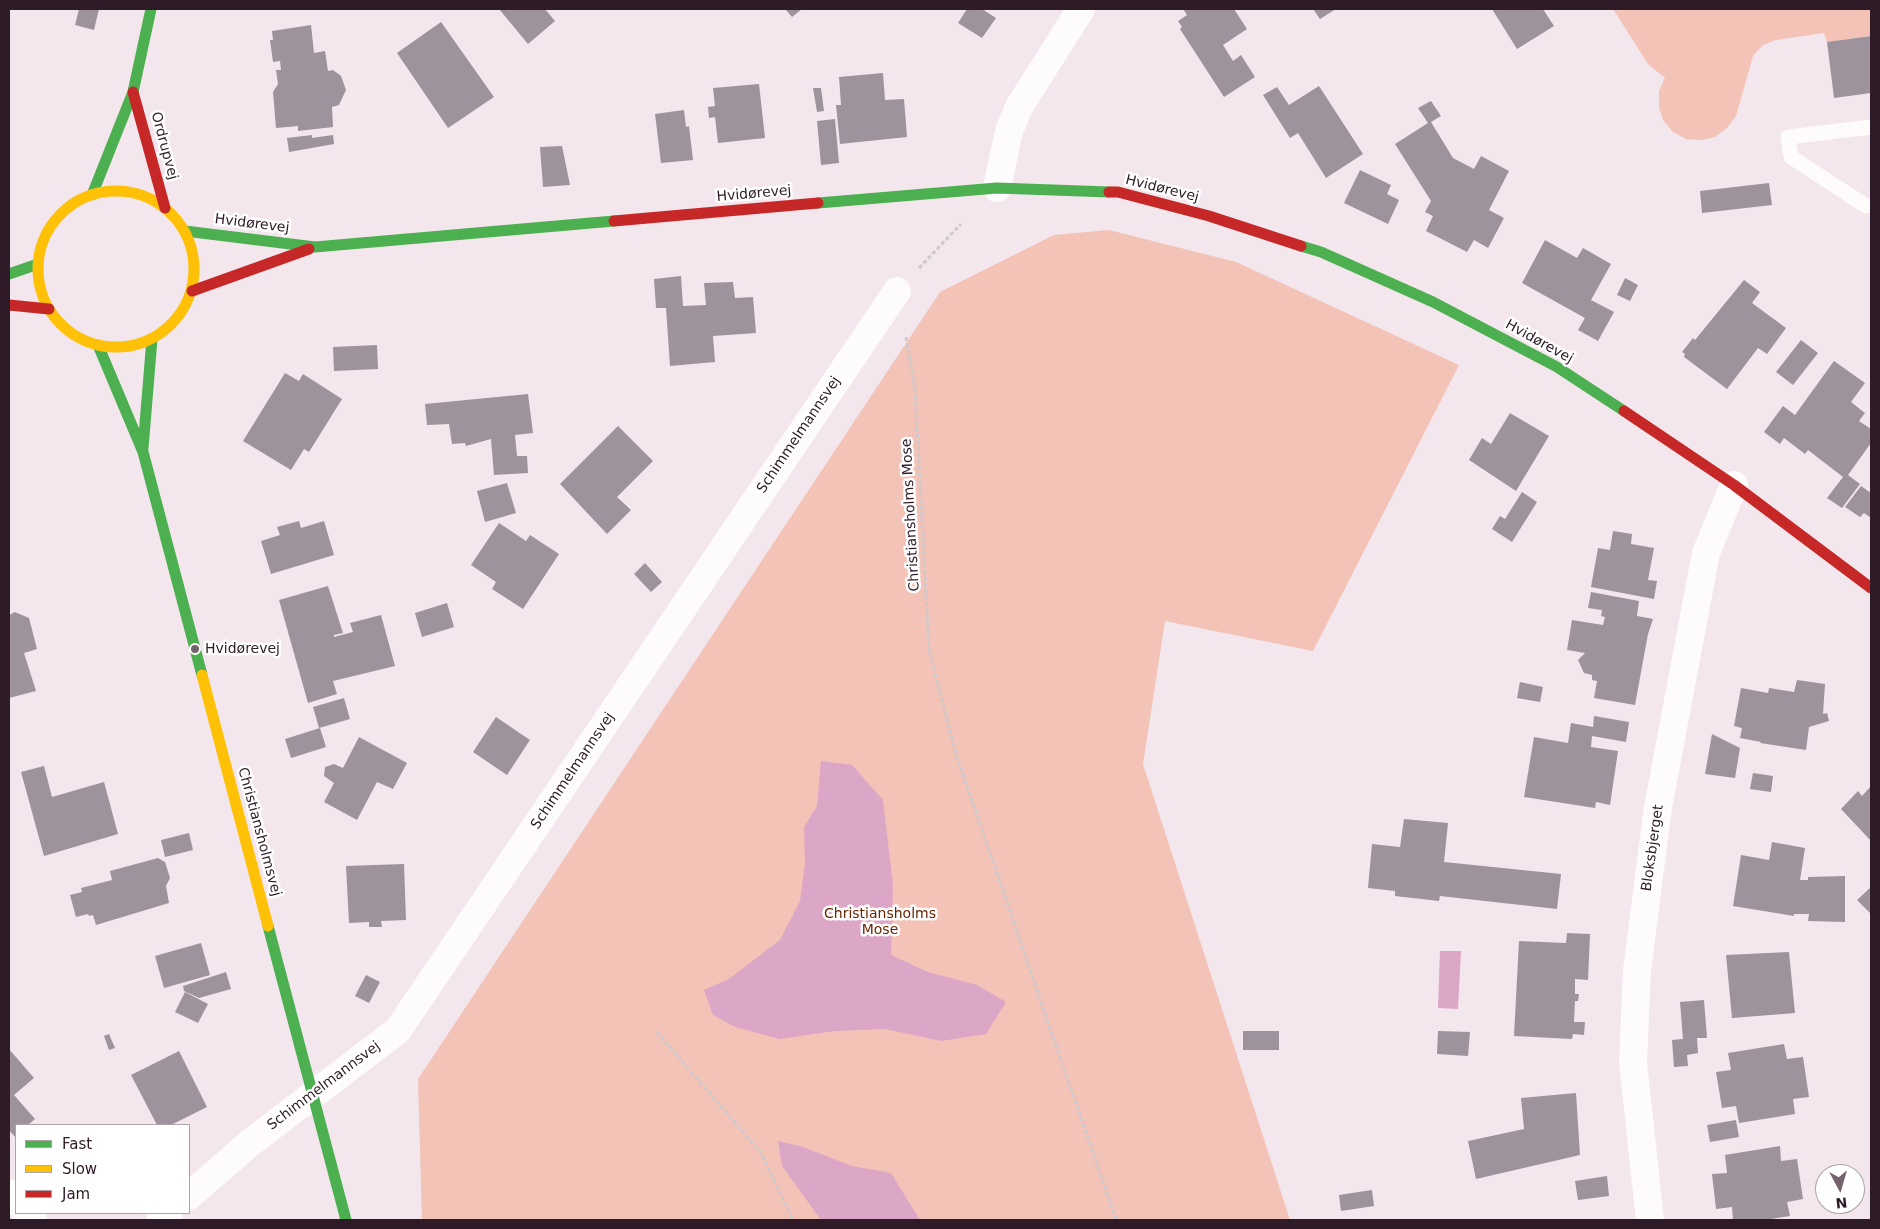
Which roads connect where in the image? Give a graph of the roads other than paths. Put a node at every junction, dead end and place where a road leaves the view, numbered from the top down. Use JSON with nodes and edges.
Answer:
{"nodes":[{"id":1,"x":152,"y":9,"type":"edge"},
{"id":2,"x":1081,"y":9,"type":"edge"},
{"id":3,"x":133,"y":92,"type":"junction"},
{"id":4,"x":1871,"y":127,"type":"edge"},
{"id":5,"x":997,"y":188,"type":"junction"},
{"id":6,"x":92,"y":195,"type":"junction"},
{"id":7,"x":1871,"y":205,"type":"edge"},
{"id":8,"x":165,"y":208,"type":"junction"},
{"id":9,"x":185,"y":231,"type":"junction"},
{"id":10,"x":315,"y":247,"type":"junction"},
{"id":11,"x":38,"y":264,"type":"junction"},
{"id":12,"x":9,"y":274,"type":"edge"},
{"id":13,"x":192,"y":291,"type":"junction"},
{"id":14,"x":897,"y":291,"type":"road end"},
{"id":15,"x":9,"y":306,"type":"edge"},
{"id":16,"x":49,"y":309,"type":"junction"},
{"id":17,"x":152,"y":339,"type":"junction"},
{"id":18,"x":98,"y":345,"type":"junction"},
{"id":19,"x":143,"y":452,"type":"junction"},
{"id":20,"x":1734,"y":484,"type":"junction"},
{"id":21,"x":1871,"y":588,"type":"edge"},
{"id":22,"x":313,"y":1096,"type":"junction"},
{"id":23,"x":190,"y":1195,"type":"edge"},
{"id":24,"x":346,"y":1220,"type":"edge"},
{"id":25,"x":1650,"y":1220,"type":"edge"}],
"edges":[{"from":1,"to":3,"type":"street","name":"Ordrupvej"},
{"from":2,"to":5,"type":"street"},
{"from":3,"to":6,"type":"street","name":"Ordrupvej"},
{"from":3,"to":8,"type":"street","name":"Ordrupvej"},
{"from":4,"to":7,"type":"lane"},
{"from":5,"to":10,"type":"street","name":"Hvidørevej"},
{"from":5,"to":20,"type":"street","name":"Hvidørevej"},
{"from":6,"to":8,"type":"street"},
{"from":6,"to":11,"type":"street"},
{"from":8,"to":9,"type":"street"},
{"from":9,"to":10,"type":"street","name":"Hvidørevej"},
{"from":9,"to":13,"type":"street"},
{"from":10,"to":13,"type":"street","name":"Hvidørevej"},
{"from":11,"to":12,"type":"street"},
{"from":11,"to":16,"type":"street"},
{"from":13,"to":17,"type":"street"},
{"from":14,"to":22,"type":"street","name":"Schimmelmannsvej"},
{"from":15,"to":16,"type":"street"},
{"from":16,"to":18,"type":"street"},
{"from":17,"to":18,"type":"street"},
{"from":17,"to":19,"type":"street","name":"Christiansholmsvej"},
{"from":18,"to":19,"type":"street","name":"Christiansholmsvej"},
{"from":19,"to":22,"type":"street","name":"Christiansholmsvej"},
{"from":20,"to":21,"type":"street","name":"Hvidørevej"},
{"from":20,"to":25,"type":"street","name":"Bloksbjerget"},
{"from":22,"to":23,"type":"street","name":"Schimmelmannsvej"},
{"from":22,"to":24,"type":"street","name":"Christiansholmsvej"}]}
